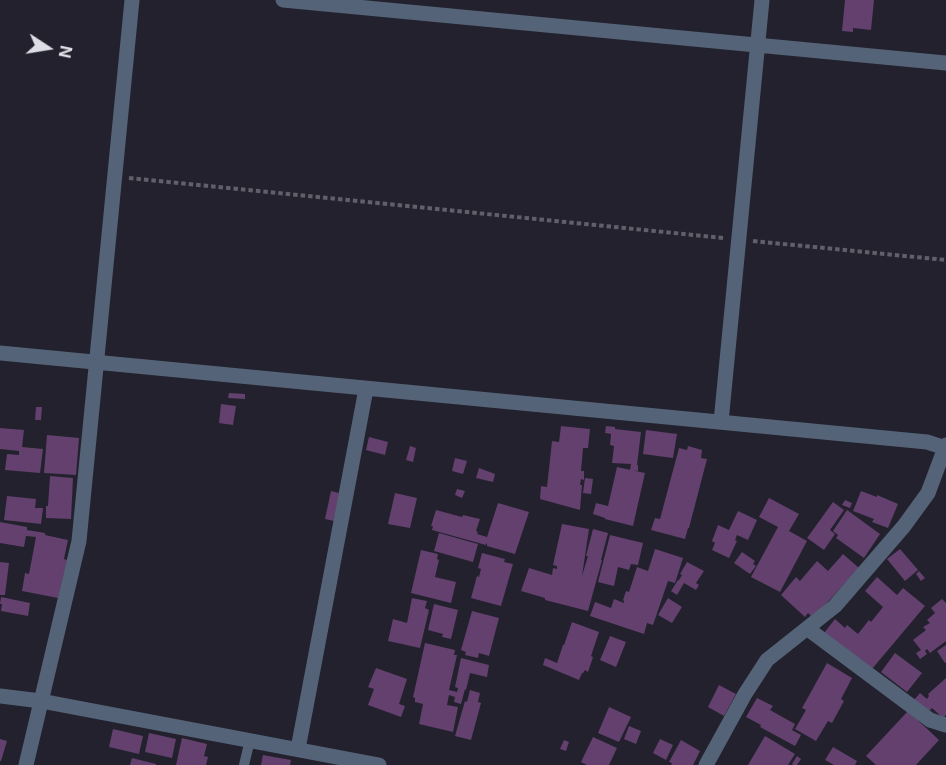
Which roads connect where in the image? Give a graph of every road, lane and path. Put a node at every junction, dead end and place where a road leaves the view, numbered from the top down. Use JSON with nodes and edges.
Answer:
{"nodes":[{"id":1,"x":132,"y":0,"type":"edge"},
{"id":2,"x":283,"y":0,"type":"edge"},
{"id":3,"x":762,"y":0,"type":"edge"},
{"id":4,"x":758,"y":46,"type":"junction"},
{"id":5,"x":946,"y":63,"type":"edge"},
{"id":6,"x":114,"y":176,"type":"junction"},
{"id":7,"x":739,"y":239,"type":"junction"},
{"id":8,"x":946,"y":260,"type":"edge"},
{"id":9,"x":0,"y":354,"type":"edge"},
{"id":10,"x":96,"y":363,"type":"junction"},
{"id":11,"x":366,"y":389,"type":"junction"},
{"id":12,"x":721,"y":422,"type":"junction"},
{"id":13,"x":946,"y":446,"type":"edge"},
{"id":14,"x":808,"y":628,"type":"junction"},
{"id":15,"x":0,"y":696,"type":"edge"},
{"id":16,"x":41,"y":701,"type":"junction"},
{"id":17,"x":946,"y":725,"type":"edge"},
{"id":18,"x":250,"y":740,"type":"junction"},
{"id":19,"x":298,"y":749,"type":"junction"},
{"id":20,"x":26,"y":765,"type":"edge"},
{"id":21,"x":244,"y":765,"type":"edge"},
{"id":22,"x":379,"y":765,"type":"edge"},
{"id":23,"x":706,"y":765,"type":"edge"}],
"edges":[{"from":1,"to":6,"type":"street"},
{"from":2,"to":4,"type":"street"},
{"from":3,"to":4,"type":"street"},
{"from":4,"to":5,"type":"street"},
{"from":4,"to":7,"type":"street"},
{"from":6,"to":7,"type":"path"},
{"from":6,"to":10,"type":"street"},
{"from":7,"to":8,"type":"path"},
{"from":7,"to":12,"type":"street"},
{"from":9,"to":10,"type":"street"},
{"from":10,"to":11,"type":"street"},
{"from":10,"to":16,"type":"street"},
{"from":11,"to":12,"type":"street"},
{"from":11,"to":19,"type":"street"},
{"from":12,"to":13,"type":"street"},
{"from":13,"to":14,"type":"street"},
{"from":14,"to":17,"type":"street"},
{"from":14,"to":23,"type":"street"},
{"from":15,"to":16,"type":"street"},
{"from":16,"to":18,"type":"street"},
{"from":16,"to":20,"type":"street"},
{"from":18,"to":19,"type":"street"},
{"from":18,"to":21,"type":"lane"},
{"from":19,"to":22,"type":"street"}]}
